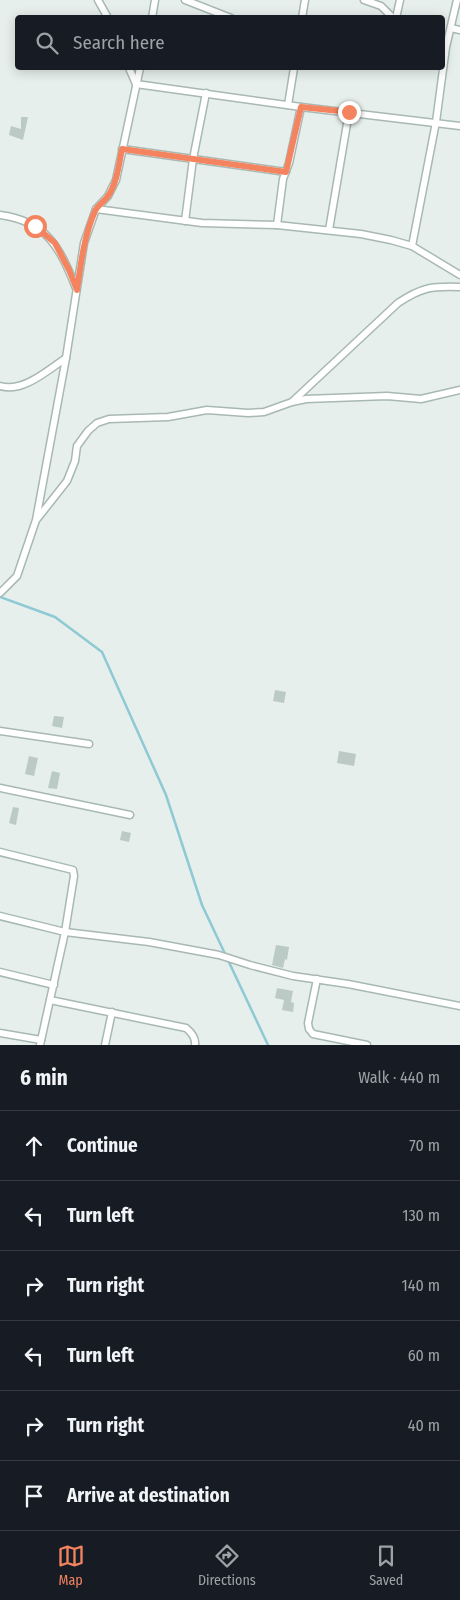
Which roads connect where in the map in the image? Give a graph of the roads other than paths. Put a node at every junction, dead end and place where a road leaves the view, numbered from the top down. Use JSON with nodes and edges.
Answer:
{"nodes":[{"id":1,"x":98,"y":0,"type":"edge"},
{"id":2,"x":156,"y":0,"type":"edge"},
{"id":3,"x":185,"y":0,"type":"edge"},
{"id":4,"x":305,"y":0,"type":"edge"},
{"id":5,"x":364,"y":0,"type":"edge"},
{"id":6,"x":400,"y":0,"type":"edge"},
{"id":7,"x":457,"y":0,"type":"edge"},
{"id":8,"x":106,"y":15,"type":"edge"},
{"id":9,"x":153,"y":15,"type":"edge"},
{"id":10,"x":223,"y":15,"type":"edge"},
{"id":11,"x":302,"y":15,"type":"edge"},
{"id":12,"x":392,"y":15,"type":"edge"},
{"id":13,"x":396,"y":15,"type":"edge"},
{"id":14,"x":451,"y":28,"type":"junction"},
{"id":15,"x":460,"y":30,"type":"edge"},
{"id":16,"x":445,"y":44,"type":"edge"},
{"id":17,"x":130,"y":70,"type":"edge"},
{"id":18,"x":140,"y":70,"type":"edge"},
{"id":19,"x":294,"y":70,"type":"edge"},
{"id":20,"x":442,"y":70,"type":"edge"},
{"id":21,"x":136,"y":84,"type":"junction"},
{"id":22,"x":206,"y":93,"type":"junction"},
{"id":23,"x":288,"y":105,"type":"junction"},
{"id":24,"x":301,"y":107,"type":"junction"},
{"id":25,"x":349,"y":112,"type":"junction"},
{"id":26,"x":436,"y":122,"type":"junction"},
{"id":27,"x":460,"y":126,"type":"edge"},
{"id":28,"x":122,"y":149,"type":"junction"},
{"id":29,"x":193,"y":159,"type":"junction"},
{"id":30,"x":286,"y":172,"type":"junction"},
{"id":31,"x":96,"y":209,"type":"junction"},
{"id":32,"x":0,"y":215,"type":"edge"},
{"id":33,"x":185,"y":221,"type":"junction"},
{"id":34,"x":277,"y":225,"type":"junction"},
{"id":35,"x":329,"y":230,"type":"junction"},
{"id":36,"x":412,"y":246,"type":"junction"},
{"id":37,"x":460,"y":275,"type":"edge"},
{"id":38,"x":460,"y":287,"type":"edge"},
{"id":39,"x":77,"y":290,"type":"junction"},
{"id":40,"x":66,"y":358,"type":"junction"},
{"id":41,"x":0,"y":386,"type":"edge"},
{"id":42,"x":460,"y":390,"type":"edge"},
{"id":43,"x":292,"y":402,"type":"junction"},
{"id":44,"x":36,"y":520,"type":"junction"},
{"id":45,"x":0,"y":593,"type":"edge"},
{"id":46,"x":0,"y":731,"type":"edge"},
{"id":47,"x":89,"y":744,"type":"dead end"},
{"id":48,"x":0,"y":788,"type":"edge"},
{"id":49,"x":130,"y":815,"type":"dead end"},
{"id":50,"x":0,"y":852,"type":"edge"},
{"id":51,"x":0,"y":916,"type":"edge"},
{"id":52,"x":65,"y":932,"type":"junction"},
{"id":53,"x":0,"y":972,"type":"edge"},
{"id":54,"x":317,"y":980,"type":"junction"},
{"id":55,"x":54,"y":985,"type":"junction"},
{"id":56,"x":50,"y":1000,"type":"junction"},
{"id":57,"x":460,"y":1006,"type":"edge"},
{"id":58,"x":112,"y":1012,"type":"junction"},
{"id":59,"x":0,"y":1033,"type":"edge"},
{"id":60,"x":41,"y":1043,"type":"edge"},
{"id":61,"x":105,"y":1045,"type":"edge"},
{"id":62,"x":195,"y":1045,"type":"edge"},
{"id":63,"x":367,"y":1045,"type":"edge"}],
"edges":[{"from":1,"to":8,"type":"street"},
{"from":2,"to":9,"type":"street"},
{"from":3,"to":10,"type":"street"},
{"from":4,"to":11,"type":"street"},
{"from":5,"to":12,"type":"street"},
{"from":6,"to":13,"type":"street"},
{"from":7,"to":14,"type":"street"},
{"from":14,"to":15,"type":"street"},
{"from":14,"to":16,"type":"street"},
{"from":17,"to":21,"type":"street"},
{"from":18,"to":21,"type":"street"},
{"from":19,"to":23,"type":"street"},
{"from":20,"to":26,"type":"street"},
{"from":21,"to":22,"type":"street"},
{"from":21,"to":28,"type":"street"},
{"from":22,"to":23,"type":"street"},
{"from":22,"to":29,"type":"street"},
{"from":23,"to":24,"type":"street"},
{"from":24,"to":25,"type":"street"},
{"from":24,"to":30,"type":"street"},
{"from":25,"to":26,"type":"street"},
{"from":25,"to":35,"type":"street"},
{"from":26,"to":27,"type":"street"},
{"from":26,"to":36,"type":"street"},
{"from":28,"to":29,"type":"street"},
{"from":28,"to":31,"type":"street"},
{"from":29,"to":30,"type":"street"},
{"from":29,"to":33,"type":"street"},
{"from":30,"to":34,"type":"street"},
{"from":31,"to":33,"type":"street"},
{"from":31,"to":39,"type":"street"},
{"from":32,"to":39,"type":"street"},
{"from":33,"to":34,"type":"street"},
{"from":34,"to":35,"type":"street"},
{"from":35,"to":36,"type":"street"},
{"from":36,"to":37,"type":"street"},
{"from":38,"to":43,"type":"street"},
{"from":39,"to":40,"type":"street"},
{"from":40,"to":41,"type":"street"},
{"from":40,"to":44,"type":"street"},
{"from":42,"to":43,"type":"street"},
{"from":43,"to":44,"type":"street"},
{"from":44,"to":45,"type":"street"},
{"from":46,"to":47,"type":"street"},
{"from":48,"to":49,"type":"street"},
{"from":50,"to":52,"type":"street"},
{"from":51,"to":52,"type":"street"},
{"from":52,"to":54,"type":"street"},
{"from":52,"to":55,"type":"street"},
{"from":53,"to":55,"type":"street"},
{"from":54,"to":57,"type":"street"},
{"from":54,"to":63,"type":"street"},
{"from":55,"to":56,"type":"street"},
{"from":56,"to":58,"type":"street"},
{"from":56,"to":60,"type":"street"},
{"from":58,"to":61,"type":"street"},
{"from":58,"to":62,"type":"street"},
{"from":59,"to":60,"type":"street"}]}
